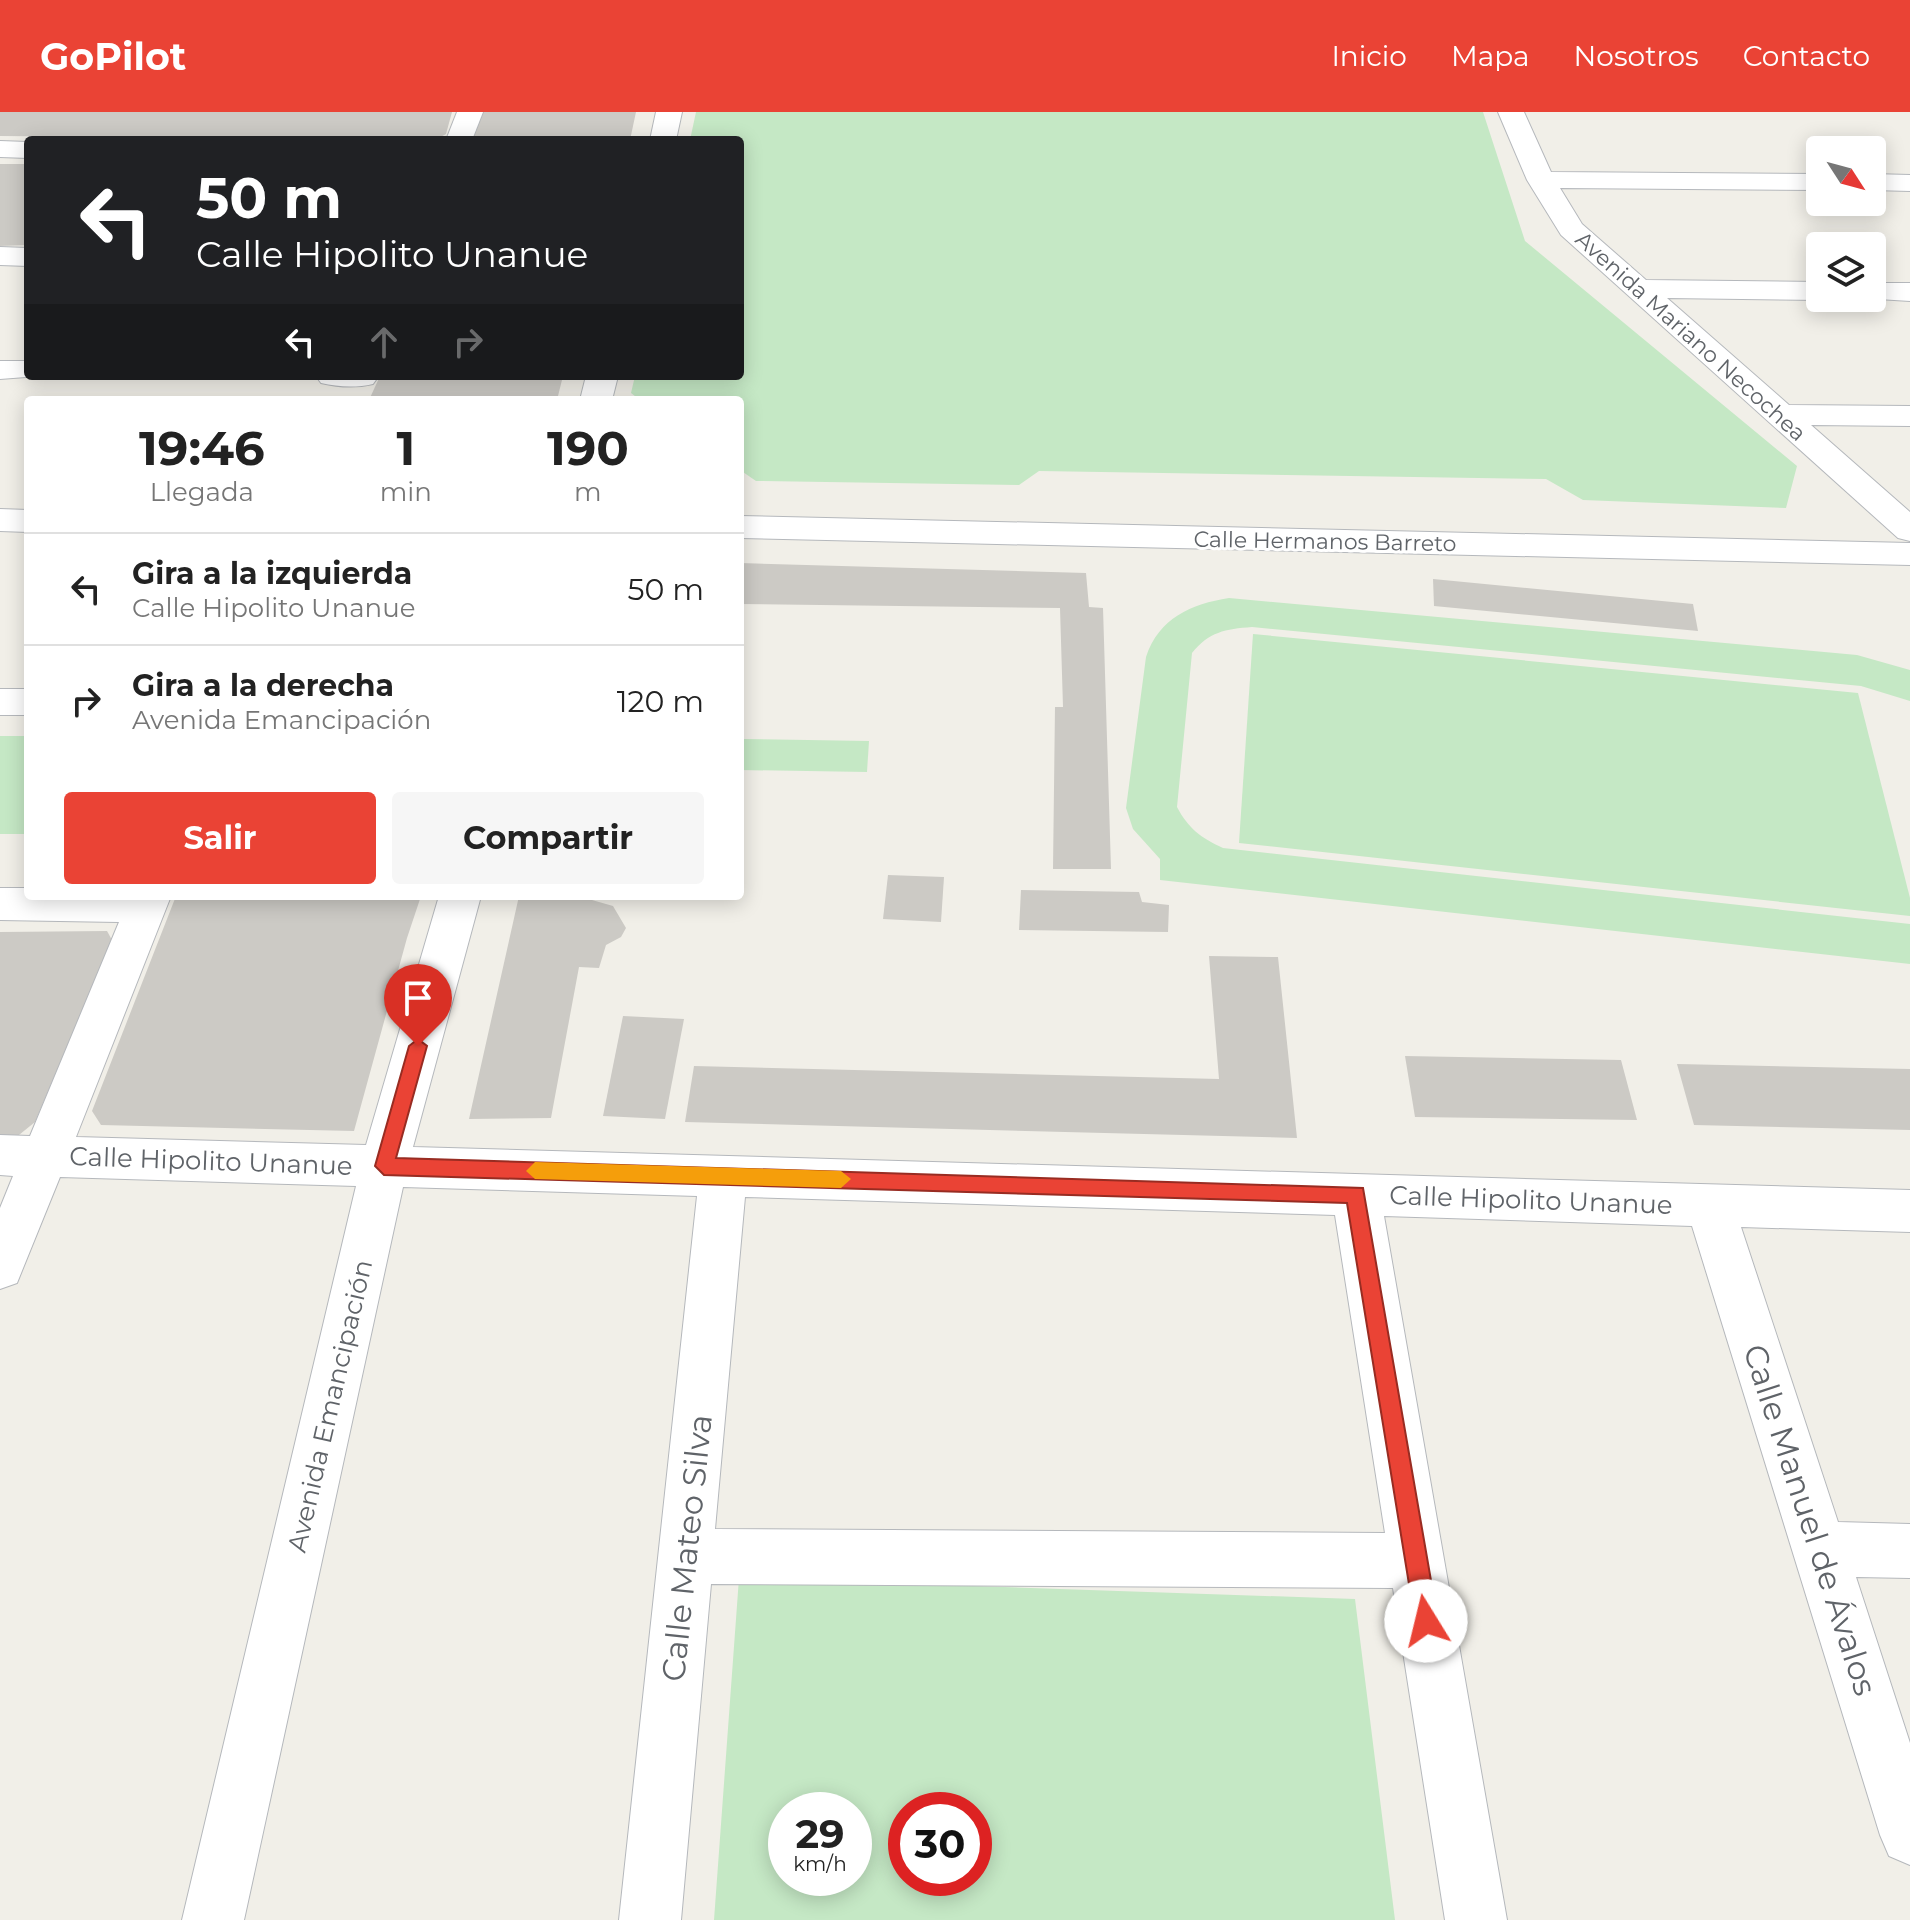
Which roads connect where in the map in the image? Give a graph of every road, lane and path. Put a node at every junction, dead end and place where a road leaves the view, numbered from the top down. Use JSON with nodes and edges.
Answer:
{"nodes":[{"id":1,"x":470,"y":112,"type":"edge"},
{"id":2,"x":669,"y":112,"type":"edge"},
{"id":3,"x":1511,"y":112,"type":"edge"},
{"id":4,"x":461,"y":136,"type":"edge"},
{"id":5,"x":664,"y":136,"type":"edge"},
{"id":6,"x":0,"y":149,"type":"edge"},
{"id":7,"x":24,"y":150,"type":"edge"},
{"id":8,"x":1541,"y":180,"type":"junction"},
{"id":9,"x":1806,"y":182,"type":"edge"},
{"id":10,"x":1886,"y":182,"type":"edge"},
{"id":11,"x":1910,"y":183,"type":"edge"},
{"id":12,"x":0,"y":256,"type":"edge"},
{"id":13,"x":24,"y":257,"type":"edge"},
{"id":14,"x":1637,"y":289,"type":"junction"},
{"id":15,"x":1806,"y":291,"type":"edge"},
{"id":16,"x":1886,"y":292,"type":"edge"},
{"id":17,"x":1910,"y":292,"type":"edge"},
{"id":18,"x":0,"y":370,"type":"edge"},
{"id":19,"x":24,"y":370,"type":"edge"},
{"id":20,"x":1780,"y":415,"type":"junction"},
{"id":21,"x":1910,"y":416,"type":"edge"},
{"id":22,"x":0,"y":520,"type":"edge"},
{"id":23,"x":24,"y":521,"type":"edge"},
{"id":24,"x":744,"y":527,"type":"edge"},
{"id":25,"x":1910,"y":530,"type":"edge"},
{"id":26,"x":1910,"y":554,"type":"edge"},
{"id":27,"x":0,"y":702,"type":"edge"},
{"id":28,"x":24,"y":702,"type":"edge"},
{"id":29,"x":459,"y":900,"type":"edge"},
{"id":30,"x":148,"y":901,"type":"edge"},
{"id":31,"x":0,"y":904,"type":"edge"},
{"id":32,"x":22,"y":1155,"type":"edge"},
{"id":33,"x":384,"y":1166,"type":"junction"},
{"id":34,"x":723,"y":1176,"type":"junction"},
{"id":35,"x":1356,"y":1194,"type":"junction"},
{"id":36,"x":1710,"y":1205,"type":"junction"},
{"id":37,"x":1910,"y":1211,"type":"edge"},
{"id":38,"x":0,"y":1267,"type":"edge"},
{"id":39,"x":1819,"y":1549,"type":"junction"},
{"id":40,"x":1910,"y":1551,"type":"edge"},
{"id":41,"x":686,"y":1556,"type":"junction"},
{"id":42,"x":1416,"y":1561,"type":"junction"},
{"id":43,"x":1910,"y":1835,"type":"edge"},
{"id":44,"x":213,"y":1920,"type":"edge"},
{"id":45,"x":650,"y":1920,"type":"edge"},
{"id":46,"x":1476,"y":1920,"type":"edge"}],
"edges":[{"from":1,"to":4,"type":"street"},
{"from":2,"to":5,"type":"street"},
{"from":3,"to":8,"type":"street","name":"Avenida Mariano Necochea"},
{"from":6,"to":7,"type":"street"},
{"from":8,"to":9,"type":"street"},
{"from":8,"to":14,"type":"street","name":"Avenida Mariano Necochea"},
{"from":10,"to":11,"type":"street"},
{"from":12,"to":13,"type":"street"},
{"from":14,"to":15,"type":"street"},
{"from":14,"to":20,"type":"street","name":"Avenida Mariano Necochea"},
{"from":16,"to":17,"type":"street"},
{"from":18,"to":19,"type":"street"},
{"from":20,"to":21,"type":"street"},
{"from":20,"to":25,"type":"street","name":"Avenida Mariano Necochea"},
{"from":22,"to":23,"type":"street"},
{"from":24,"to":26,"type":"street","name":"Calle Hermanos Barreto"},
{"from":27,"to":28,"type":"street"},
{"from":29,"to":33,"type":"street","name":"Avenida Emancipación"},
{"from":30,"to":31,"type":"street"},
{"from":30,"to":32,"type":"street"},
{"from":32,"to":33,"type":"street","name":"Calle Hipolito Unanue"},
{"from":32,"to":38,"type":"street"},
{"from":33,"to":34,"type":"street","name":"Calle Hipolito Unanue"},
{"from":33,"to":44,"type":"street","name":"Avenida Emancipación"},
{"from":34,"to":35,"type":"street","name":"Calle Hipolito Unanue"},
{"from":34,"to":41,"type":"street","name":"Calle Mateo Silva"},
{"from":35,"to":36,"type":"street","name":"Calle Hipolito Unanue"},
{"from":35,"to":42,"type":"street"},
{"from":36,"to":37,"type":"street","name":"Calle Hipolito Unanue"},
{"from":36,"to":39,"type":"street","name":"Calle Manuel de Ávalos"},
{"from":39,"to":40,"type":"street"},
{"from":39,"to":43,"type":"street","name":"Calle Manuel de Ávalos"},
{"from":41,"to":42,"type":"street"},
{"from":41,"to":45,"type":"street","name":"Calle Mateo Silva"},
{"from":42,"to":46,"type":"street"}]}
